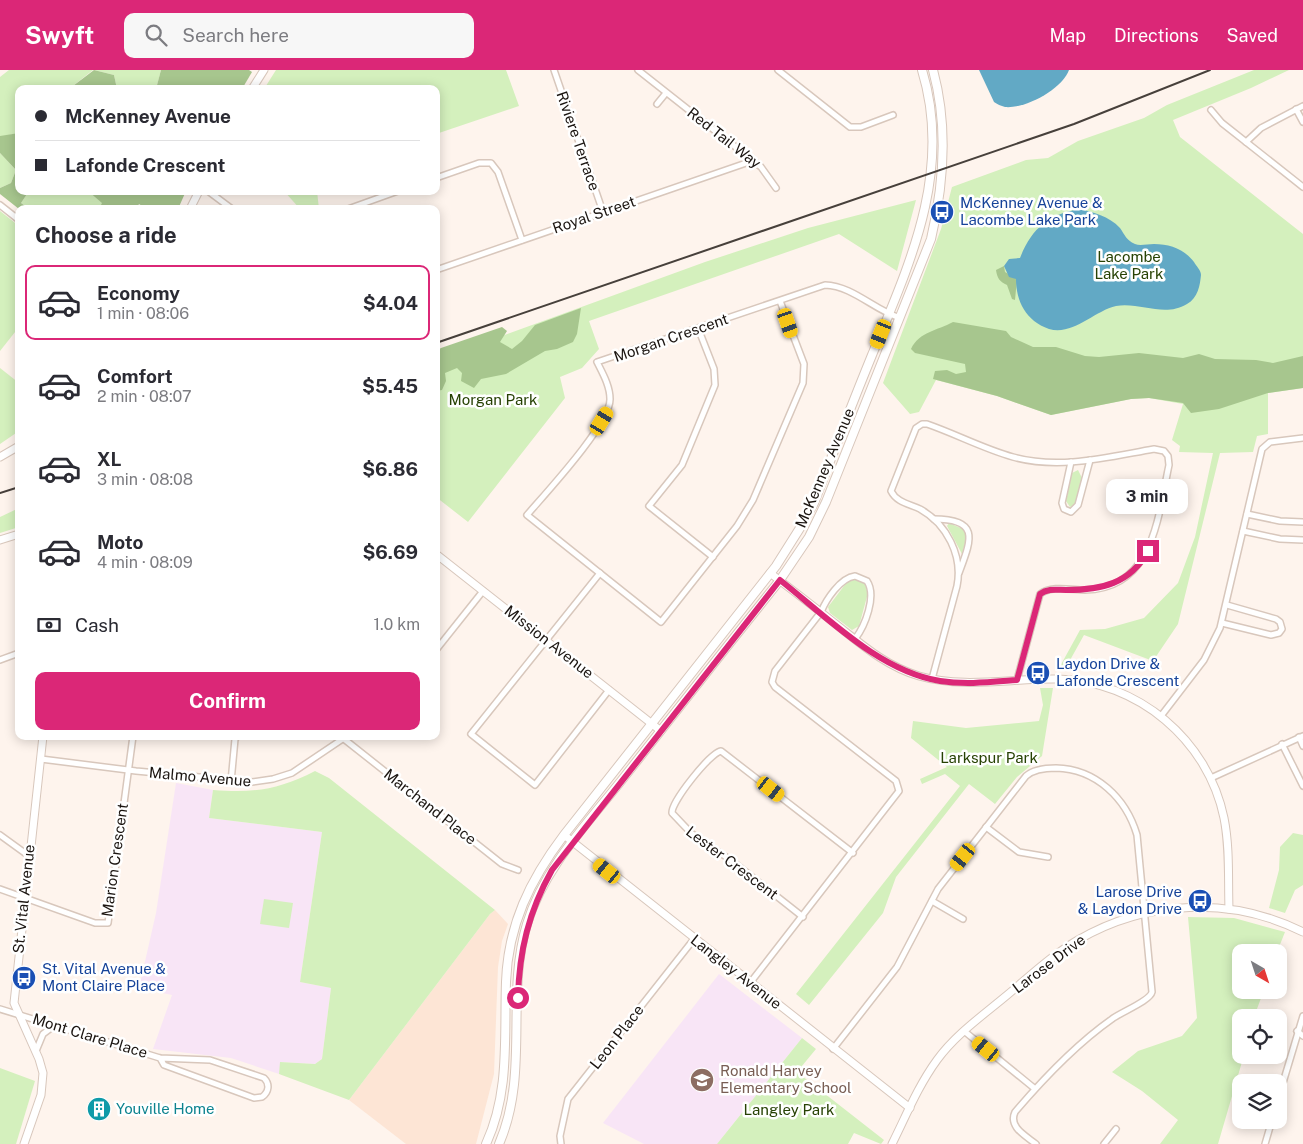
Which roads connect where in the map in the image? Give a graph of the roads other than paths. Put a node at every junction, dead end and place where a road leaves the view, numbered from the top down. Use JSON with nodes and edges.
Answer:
{"nodes":[{"id":1,"x":264,"y":70,"type":"edge"},
{"id":2,"x":554,"y":70,"type":"edge"},
{"id":3,"x":638,"y":70,"type":"edge"},
{"id":4,"x":778,"y":70,"type":"edge"},
{"id":5,"x":922,"y":70,"type":"edge"},
{"id":6,"x":934,"y":70,"type":"edge"},
{"id":7,"x":790,"y":71,"type":"edge"},
{"id":8,"x":785,"y":76,"type":"junction"},
{"id":9,"x":255,"y":85,"type":"edge"},
{"id":10,"x":666,"y":93,"type":"junction"},
{"id":11,"x":657,"y":104,"type":"dead end"},
{"id":12,"x":1303,"y":106,"type":"edge"},
{"id":13,"x":1296,"y":109,"type":"junction"},
{"id":14,"x":1211,"y":110,"type":"dead end"},
{"id":15,"x":893,"y":115,"type":"dead end"},
{"id":16,"x":1303,"y":122,"type":"edge"},
{"id":17,"x":1246,"y":142,"type":"junction"},
{"id":18,"x":752,"y":160,"type":"junction"},
{"id":19,"x":440,"y":177,"type":"edge"},
{"id":20,"x":1303,"y":187,"type":"edge"},
{"id":21,"x":776,"y":188,"type":"dead end"},
{"id":22,"x":213,"y":195,"type":"edge"},
{"id":23,"x":387,"y":195,"type":"edge"},
{"id":24,"x":0,"y":205,"type":"edge"},
{"id":25,"x":227,"y":205,"type":"edge"},
{"id":26,"x":359,"y":205,"type":"edge"},
{"id":27,"x":603,"y":212,"type":"junction"},
{"id":28,"x":15,"y":217,"type":"edge"},
{"id":29,"x":522,"y":240,"type":"junction"},
{"id":30,"x":440,"y":269,"type":"edge"},
{"id":31,"x":780,"y":301,"type":"junction"},
{"id":32,"x":889,"y":314,"type":"junction"},
{"id":33,"x":900,"y":318,"type":"junction"},
{"id":34,"x":698,"y":328,"type":"junction"},
{"id":35,"x":1303,"y":438,"type":"edge"},
{"id":36,"x":15,"y":448,"type":"edge"},
{"id":37,"x":0,"y":457,"type":"edge"},
{"id":38,"x":1090,"y":460,"type":"junction"},
{"id":39,"x":1071,"y":462,"type":"junction"},
{"id":40,"x":1247,"y":514,"type":"junction"},
{"id":41,"x":934,"y":519,"type":"junction"},
{"id":42,"x":1303,"y":522,"type":"edge"},
{"id":43,"x":1243,"y":531,"type":"junction"},
{"id":44,"x":15,"y":535,"type":"edge"},
{"id":45,"x":0,"y":540,"type":"edge"},
{"id":46,"x":1303,"y":540,"type":"edge"},
{"id":47,"x":440,"y":557,"type":"edge"},
{"id":48,"x":713,"y":557,"type":"junction"},
{"id":49,"x":770,"y":573,"type":"junction"},
{"id":50,"x":600,"y":574,"type":"junction"},
{"id":51,"x":958,"y":576,"type":"junction"},
{"id":52,"x":780,"y":580,"type":"junction"},
{"id":53,"x":483,"y":590,"type":"junction"},
{"id":54,"x":1226,"y":605,"type":"junction"},
{"id":55,"x":821,"y":612,"type":"junction"},
{"id":56,"x":1222,"y":622,"type":"junction"},
{"id":57,"x":855,"y":639,"type":"junction"},
{"id":58,"x":548,"y":641,"type":"junction"},
{"id":59,"x":440,"y":645,"type":"edge"},
{"id":60,"x":15,"y":654,"type":"edge"},
{"id":61,"x":0,"y":660,"type":"edge"},
{"id":62,"x":932,"y":679,"type":"junction"},
{"id":63,"x":1017,"y":680,"type":"junction"},
{"id":64,"x":609,"y":690,"type":"junction"},
{"id":65,"x":1161,"y":716,"type":"junction"},
{"id":66,"x":652,"y":724,"type":"junction"},
{"id":67,"x":661,"y":731,"type":"junction"},
{"id":68,"x":1301,"y":737,"type":"edge"},
{"id":69,"x":43,"y":740,"type":"edge"},
{"id":70,"x":133,"y":740,"type":"edge"},
{"id":71,"x":236,"y":740,"type":"edge"},
{"id":72,"x":342,"y":740,"type":"edge"},
{"id":73,"x":350,"y":740,"type":"edge"},
{"id":74,"x":1282,"y":744,"type":"junction"},
{"id":75,"x":1303,"y":746,"type":"edge"},
{"id":76,"x":41,"y":759,"type":"junction"},
{"id":77,"x":129,"y":770,"type":"junction"},
{"id":78,"x":1211,"y":778,"type":"junction"},
{"id":79,"x":231,"y":782,"type":"junction"},
{"id":80,"x":1303,"y":786,"type":"edge"},
{"id":81,"x":986,"y":827,"type":"junction"},
{"id":82,"x":0,"y":835,"type":"edge"},
{"id":83,"x":564,"y":835,"type":"junction"},
{"id":84,"x":572,"y":843,"type":"junction"},
{"id":85,"x":853,"y":853,"type":"junction"},
{"id":86,"x":29,"y":856,"type":"junction"},
{"id":87,"x":1048,"y":857,"type":"dead end"},
{"id":88,"x":518,"y":870,"type":"dead end"},
{"id":89,"x":0,"y":888,"type":"edge"},
{"id":90,"x":25,"y":897,"type":"junction"},
{"id":91,"x":932,"y":901,"type":"junction"},
{"id":92,"x":1229,"y":909,"type":"junction"},
{"id":93,"x":1145,"y":913,"type":"junction"},
{"id":94,"x":803,"y":917,"type":"junction"},
{"id":95,"x":963,"y":919,"type":"dead end"},
{"id":96,"x":1303,"y":932,"type":"edge"},
{"id":97,"x":694,"y":939,"type":"junction"},
{"id":98,"x":750,"y":983,"type":"junction"},
{"id":99,"x":0,"y":1010,"type":"edge"},
{"id":100,"x":19,"y":1015,"type":"junction"},
{"id":101,"x":1303,"y":1016,"type":"edge"},
{"id":102,"x":55,"y":1025,"type":"junction"},
{"id":103,"x":964,"y":1031,"type":"junction"},
{"id":104,"x":1297,"y":1031,"type":"junction"},
{"id":105,"x":1303,"y":1036,"type":"edge"},
{"id":106,"x":834,"y":1049,"type":"junction"},
{"id":107,"x":36,"y":1052,"type":"junction"},
{"id":108,"x":160,"y":1058,"type":"junction"},
{"id":109,"x":1285,"y":1074,"type":"edge"},
{"id":110,"x":1034,"y":1088,"type":"junction"},
{"id":111,"x":910,"y":1108,"type":"junction"},
{"id":112,"x":1116,"y":1129,"type":"dead end"},
{"id":113,"x":1269,"y":1129,"type":"edge"},
{"id":114,"x":24,"y":1144,"type":"edge"},
{"id":115,"x":486,"y":1144,"type":"edge"},
{"id":116,"x":499,"y":1144,"type":"edge"},
{"id":117,"x":561,"y":1144,"type":"edge"},
{"id":118,"x":892,"y":1144,"type":"edge"},
{"id":119,"x":1036,"y":1144,"type":"edge"},
{"id":120,"x":1104,"y":1144,"type":"edge"},
{"id":121,"x":1265,"y":1144,"type":"edge"}],
"edges":[{"from":1,"to":9,"type":"street"},
{"from":2,"to":27,"type":"street","name":"Riviere Terrace"},
{"from":3,"to":10,"type":"street","name":"Red Tail Way"},
{"from":4,"to":8,"type":"street"},
{"from":5,"to":32,"type":"main road","name":"McKenney Avenue"},
{"from":6,"to":33,"type":"main road","name":"McKenney Avenue"},
{"from":7,"to":8,"type":"street"},
{"from":8,"to":15,"type":"street"},
{"from":10,"to":11,"type":"street"},
{"from":10,"to":18,"type":"street","name":"Red Tail Way"},
{"from":12,"to":13,"type":"street"},
{"from":13,"to":16,"type":"street"},
{"from":13,"to":17,"type":"street"},
{"from":14,"to":17,"type":"street"},
{"from":17,"to":20,"type":"street"},
{"from":18,"to":21,"type":"street","name":"Red Tail Way"},
{"from":18,"to":27,"type":"street","name":"Royal Street"},
{"from":19,"to":29,"type":"street"},
{"from":22,"to":25,"type":"street"},
{"from":23,"to":26,"type":"street"},
{"from":24,"to":28,"type":"street"},
{"from":27,"to":29,"type":"street","name":"Royal Street"},
{"from":29,"to":30,"type":"street","name":"Royal Street"},
{"from":31,"to":32,"type":"street","name":"Morgan Crescent"},
{"from":31,"to":34,"type":"street","name":"Morgan Crescent"},
{"from":31,"to":48,"type":"street","name":"Morgan Crescent"},
{"from":32,"to":33,"type":"street","name":"Morgan Crescent"},
{"from":32,"to":49,"type":"main road","name":"McKenney Avenue"},
{"from":33,"to":52,"type":"main road","name":"McKenney Avenue"},
{"from":34,"to":48,"type":"street"},
{"from":34,"to":50,"type":"street","name":"Morgan Crescent"},
{"from":35,"to":40,"type":"street"},
{"from":36,"to":37,"type":"street"},
{"from":38,"to":39,"type":"street"},
{"from":38,"to":39,"type":"street"},
{"from":38,"to":63,"type":"street"},
{"from":39,"to":41,"type":"street"},
{"from":40,"to":42,"type":"street"},
{"from":40,"to":43,"type":"street"},
{"from":41,"to":51,"type":"street"},
{"from":41,"to":51,"type":"street"},
{"from":43,"to":46,"type":"street"},
{"from":43,"to":54,"type":"street"},
{"from":44,"to":45,"type":"street"},
{"from":47,"to":53,"type":"street","name":"Mission Avenue"},
{"from":48,"to":50,"type":"street","name":"Morgan Crescent"},
{"from":49,"to":52,"type":"street"},
{"from":49,"to":66,"type":"main road","name":"McKenney Avenue"},
{"from":50,"to":58,"type":"street"},
{"from":51,"to":62,"type":"street"},
{"from":52,"to":55,"type":"street"},
{"from":52,"to":67,"type":"main road","name":"McKenney Avenue"},
{"from":53,"to":58,"type":"street","name":"Mission Avenue"},
{"from":53,"to":59,"type":"street"},
{"from":54,"to":56,"type":"street"},
{"from":54,"to":56,"type":"street"},
{"from":55,"to":57,"type":"street"},
{"from":55,"to":57,"type":"street"},
{"from":55,"to":85,"type":"street"},
{"from":56,"to":65,"type":"street"},
{"from":57,"to":62,"type":"street"},
{"from":58,"to":64,"type":"street","name":"Mission Avenue"},
{"from":58,"to":64,"type":"street"},
{"from":60,"to":61,"type":"street"},
{"from":62,"to":63,"type":"street"},
{"from":63,"to":65,"type":"street"},
{"from":64,"to":66,"type":"street","name":"Mission Avenue"},
{"from":65,"to":78,"type":"street"},
{"from":66,"to":67,"type":"street","name":"Mission Avenue"},
{"from":66,"to":83,"type":"main road","name":"McKenney Avenue"},
{"from":67,"to":84,"type":"main road","name":"McKenney Avenue"},
{"from":68,"to":74,"type":"street"},
{"from":68,"to":75,"type":"street"},
{"from":69,"to":76,"type":"street","name":"St. Vital Avenue"},
{"from":70,"to":77,"type":"street"},
{"from":71,"to":79,"type":"street"},
{"from":72,"to":79,"type":"street","name":"Malmo Avenue"},
{"from":73,"to":88,"type":"street","name":"Marchand Place"},
{"from":74,"to":78,"type":"street"},
{"from":74,"to":80,"type":"street"},
{"from":76,"to":77,"type":"street","name":"Malmo Avenue"},
{"from":76,"to":86,"type":"street","name":"St. Vital Avenue"},
{"from":77,"to":79,"type":"street","name":"Malmo Avenue"},
{"from":77,"to":90,"type":"street","name":"Marion Crescent"},
{"from":78,"to":92,"type":"street"},
{"from":81,"to":87,"type":"street"},
{"from":81,"to":91,"type":"street"},
{"from":81,"to":93,"type":"street"},
{"from":82,"to":86,"type":"street"},
{"from":83,"to":84,"type":"street","name":"Langley Avenue"},
{"from":83,"to":115,"type":"main road","name":"McKenney Avenue"},
{"from":84,"to":97,"type":"street","name":"Langley Avenue"},
{"from":84,"to":116,"type":"main road","name":"McKenney Avenue"},
{"from":85,"to":94,"type":"street"},
{"from":85,"to":94,"type":"street","name":"Lester Crescent"},
{"from":86,"to":90,"type":"street","name":"St. Vital Avenue"},
{"from":89,"to":90,"type":"street"},
{"from":90,"to":100,"type":"street","name":"St. Vital Avenue"},
{"from":91,"to":95,"type":"street"},
{"from":91,"to":106,"type":"street"},
{"from":92,"to":93,"type":"street","name":"Larose Drive"},
{"from":92,"to":96,"type":"street","name":"Larose Drive"},
{"from":93,"to":103,"type":"street","name":"Larose Drive"},
{"from":93,"to":110,"type":"street"},
{"from":94,"to":98,"type":"street"},
{"from":97,"to":98,"type":"street","name":"Langley Avenue"},
{"from":97,"to":117,"type":"street","name":"Leon Place"},
{"from":98,"to":106,"type":"street","name":"Langley Avenue"},
{"from":99,"to":100,"type":"street","name":"Mont Clare Place"},
{"from":100,"to":102,"type":"street","name":"Mont Clare Place"},
{"from":100,"to":107,"type":"street","name":"St. Vital Avenue"},
{"from":101,"to":104,"type":"street"},
{"from":102,"to":107,"type":"street"},
{"from":102,"to":108,"type":"street","name":"Mont Clare Place"},
{"from":103,"to":110,"type":"street"},
{"from":103,"to":111,"type":"street","name":"Larose Drive"},
{"from":104,"to":105,"type":"street"},
{"from":104,"to":109,"type":"street"},
{"from":106,"to":111,"type":"street","name":"Langley Avenue"},
{"from":107,"to":114,"type":"street","name":"St. Vital Avenue"},
{"from":108,"to":108,"type":"street","name":"Mont Clare Place"},
{"from":110,"to":119,"type":"street"},
{"from":111,"to":118,"type":"street","name":"Larose Drive"},
{"from":112,"to":120,"type":"street"},
{"from":113,"to":121,"type":"street"}]}
